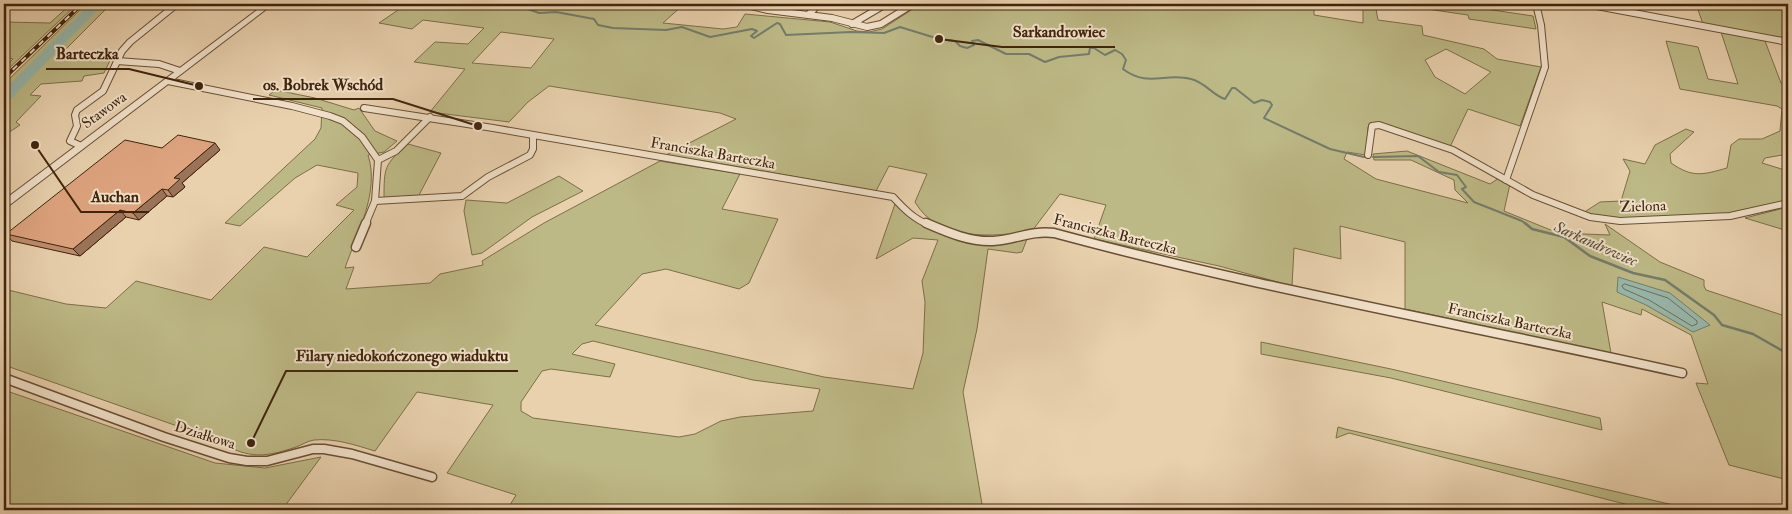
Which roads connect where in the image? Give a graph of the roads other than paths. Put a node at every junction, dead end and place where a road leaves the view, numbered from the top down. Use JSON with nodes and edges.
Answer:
{"nodes":[{"id":1,"x":176,"y":4,"type":"edge"},
{"id":2,"x":269,"y":4,"type":"edge"},
{"id":3,"x":743,"y":4,"type":"edge"},
{"id":4,"x":819,"y":4,"type":"edge"},
{"id":5,"x":886,"y":4,"type":"edge"},
{"id":6,"x":912,"y":4,"type":"edge"},
{"id":7,"x":1536,"y":4,"type":"edge"},
{"id":8,"x":1586,"y":4,"type":"edge"},
{"id":9,"x":1784,"y":4,"type":"edge"},
{"id":10,"x":1788,"y":4,"type":"edge"},
{"id":11,"x":808,"y":15,"type":"junction"},
{"id":12,"x":852,"y":24,"type":"junction"},
{"id":13,"x":1788,"y":42,"type":"edge"},
{"id":14,"x":117,"y":61,"type":"junction"},
{"id":15,"x":180,"y":71,"type":"junction"},
{"id":16,"x":168,"y":80,"type":"junction"},
{"id":17,"x":364,"y":108,"type":"dead end"},
{"id":18,"x":430,"y":117,"type":"junction"},
{"id":19,"x":533,"y":136,"type":"junction"},
{"id":20,"x":81,"y":146,"type":"junction"},
{"id":21,"x":1368,"y":155,"type":"dead end"},
{"id":22,"x":378,"y":160,"type":"junction"},
{"id":23,"x":1506,"y":180,"type":"junction"},
{"id":24,"x":375,"y":201,"type":"junction"},
{"id":25,"x":1788,"y":204,"type":"edge"},
{"id":26,"x":4,"y":205,"type":"edge"},
{"id":27,"x":356,"y":247,"type":"dead end"},
{"id":28,"x":1682,"y":373,"type":"dead end"},
{"id":29,"x":4,"y":378,"type":"edge"},
{"id":30,"x":432,"y":477,"type":"dead end"}],
"edges":[{"from":1,"to":14,"type":"street"},
{"from":2,"to":15,"type":"street","name":"Stawowa"},
{"from":3,"to":11,"type":"street"},
{"from":4,"to":11,"type":"street"},
{"from":5,"to":12,"type":"street"},
{"from":6,"to":12,"type":"street"},
{"from":7,"to":23,"type":"street"},
{"from":8,"to":13,"type":"street"},
{"from":9,"to":10,"type":"street"},
{"from":11,"to":12,"type":"street"},
{"from":14,"to":15,"type":"street"},
{"from":14,"to":20,"type":"street"},
{"from":15,"to":16,"type":"street","name":"Stawowa"},
{"from":16,"to":20,"type":"street","name":"Stawowa"},
{"from":16,"to":22,"type":"street"},
{"from":17,"to":18,"type":"street","name":"Franciszka Barteczka"},
{"from":18,"to":19,"type":"street","name":"Franciszka Barteczka"},
{"from":18,"to":22,"type":"street"},
{"from":19,"to":24,"type":"street"},
{"from":19,"to":28,"type":"street","name":"Franciszka Barteczka"},
{"from":20,"to":26,"type":"street","name":"Stawowa"},
{"from":21,"to":23,"type":"street","name":"Zielona"},
{"from":22,"to":24,"type":"street"},
{"from":23,"to":25,"type":"street","name":"Zielona"},
{"from":24,"to":27,"type":"street"},
{"from":29,"to":30,"type":"street","name":"Działkowa"}]}
